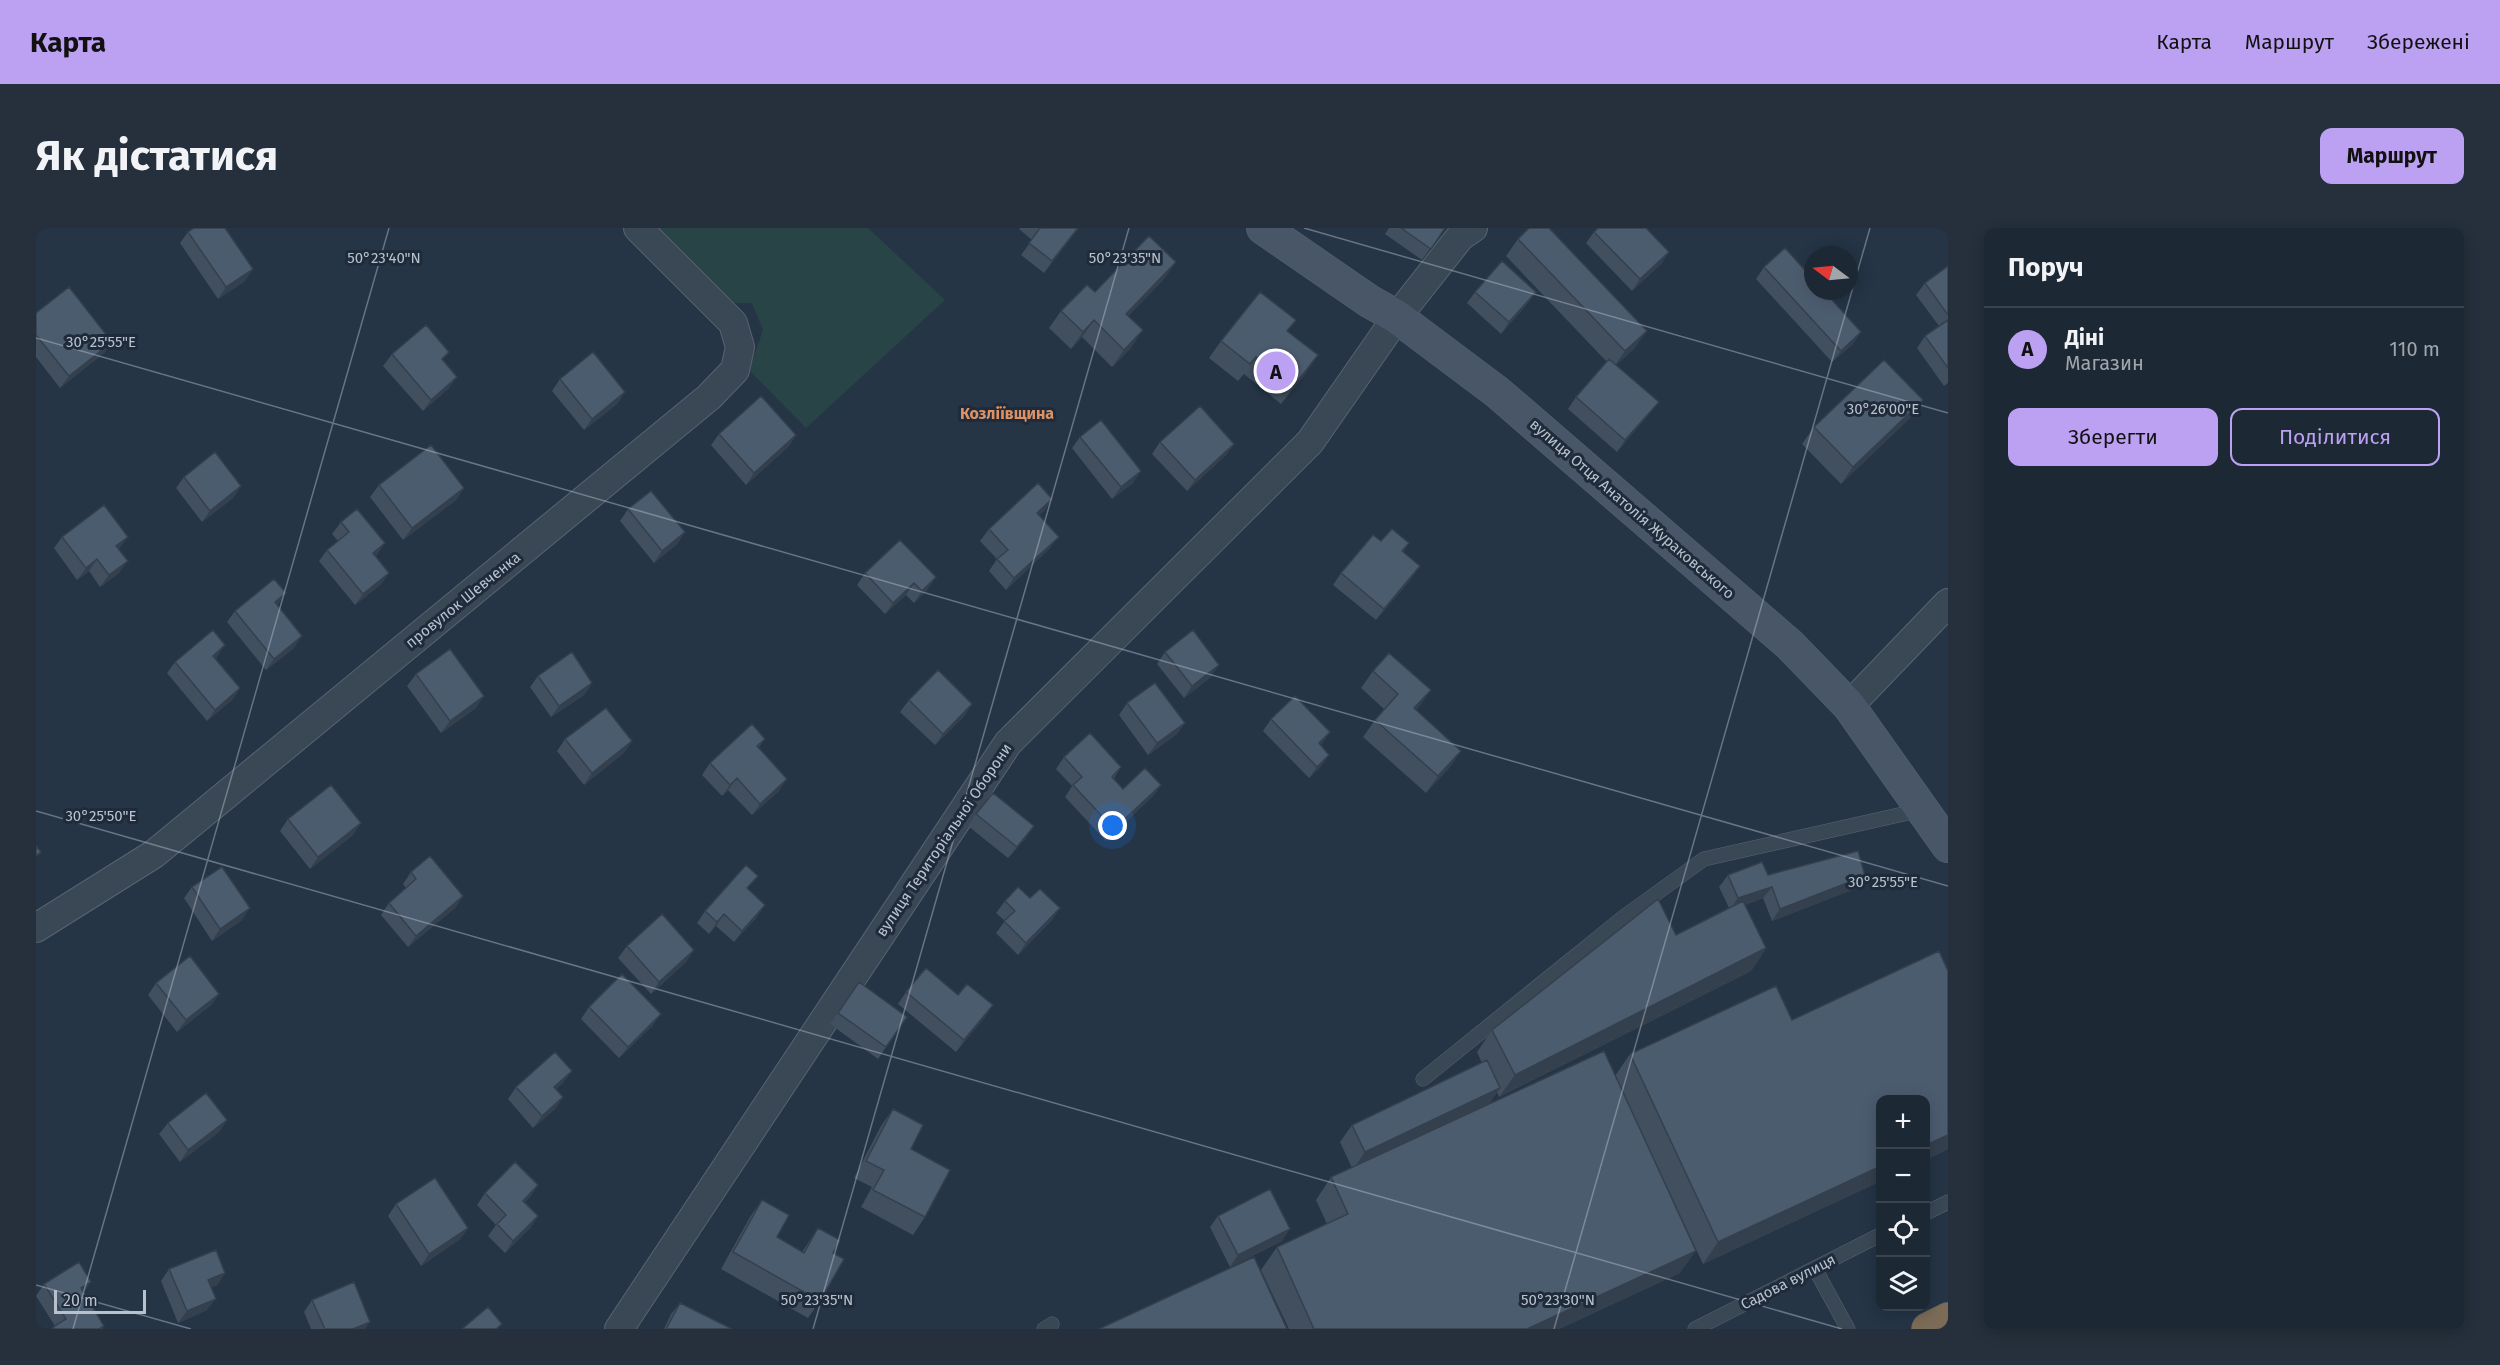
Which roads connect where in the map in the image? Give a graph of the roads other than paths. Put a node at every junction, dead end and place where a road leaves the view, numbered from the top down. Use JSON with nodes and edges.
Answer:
{"nodes":[{"id":1,"x":638,"y":228,"type":"edge"},
{"id":2,"x":1263,"y":228,"type":"edge"},
{"id":3,"x":1473,"y":228,"type":"edge"},
{"id":4,"x":1398,"y":317,"type":"junction"},
{"id":5,"x":1948,"y":603,"type":"edge"},
{"id":6,"x":1849,"y":706,"type":"junction"},
{"id":7,"x":1923,"y":810,"type":"junction"},
{"id":8,"x":1948,"y":846,"type":"edge"},
{"id":9,"x":36,"y":928,"type":"edge"},
{"id":10,"x":1423,"y":1079,"type":"dead end"},
{"id":11,"x":1948,"y":1202,"type":"edge"},
{"id":12,"x":1930,"y":1211,"type":"edge"},
{"id":13,"x":1876,"y":1238,"type":"edge"},
{"id":14,"x":1815,"y":1269,"type":"junction"},
{"id":15,"x":1948,"y":1319,"type":"edge"},
{"id":16,"x":620,"y":1329,"type":"edge"},
{"id":17,"x":1695,"y":1329,"type":"edge"},
{"id":18,"x":1848,"y":1329,"type":"edge"},
{"id":19,"x":1928,"y":1329,"type":"edge"}],
"edges":[{"from":1,"to":9,"type":"street","name":"провулок Шевченка"},
{"from":2,"to":4,"type":"street","name":"вулиця Отця Анатолія Жураковського"},
{"from":3,"to":4,"type":"street","name":"вулиця Територіальної Оборони"},
{"from":4,"to":6,"type":"street","name":"вулиця Отця Анатолія Жураковського"},
{"from":4,"to":16,"type":"street","name":"вулиця Територіальної Оборони"},
{"from":5,"to":6,"type":"street"},
{"from":6,"to":7,"type":"street","name":"вулиця Отця Анатолія Жураковського"},
{"from":7,"to":8,"type":"street","name":"вулиця Отця Анатолія Жураковського"},
{"from":7,"to":10,"type":"lane"},
{"from":11,"to":12,"type":"lane"},
{"from":13,"to":14,"type":"lane","name":"Садова вулиця"},
{"from":14,"to":17,"type":"lane","name":"Садова вулиця"},
{"from":14,"to":18,"type":"lane"},
{"from":15,"to":19,"type":"highway"}]}
